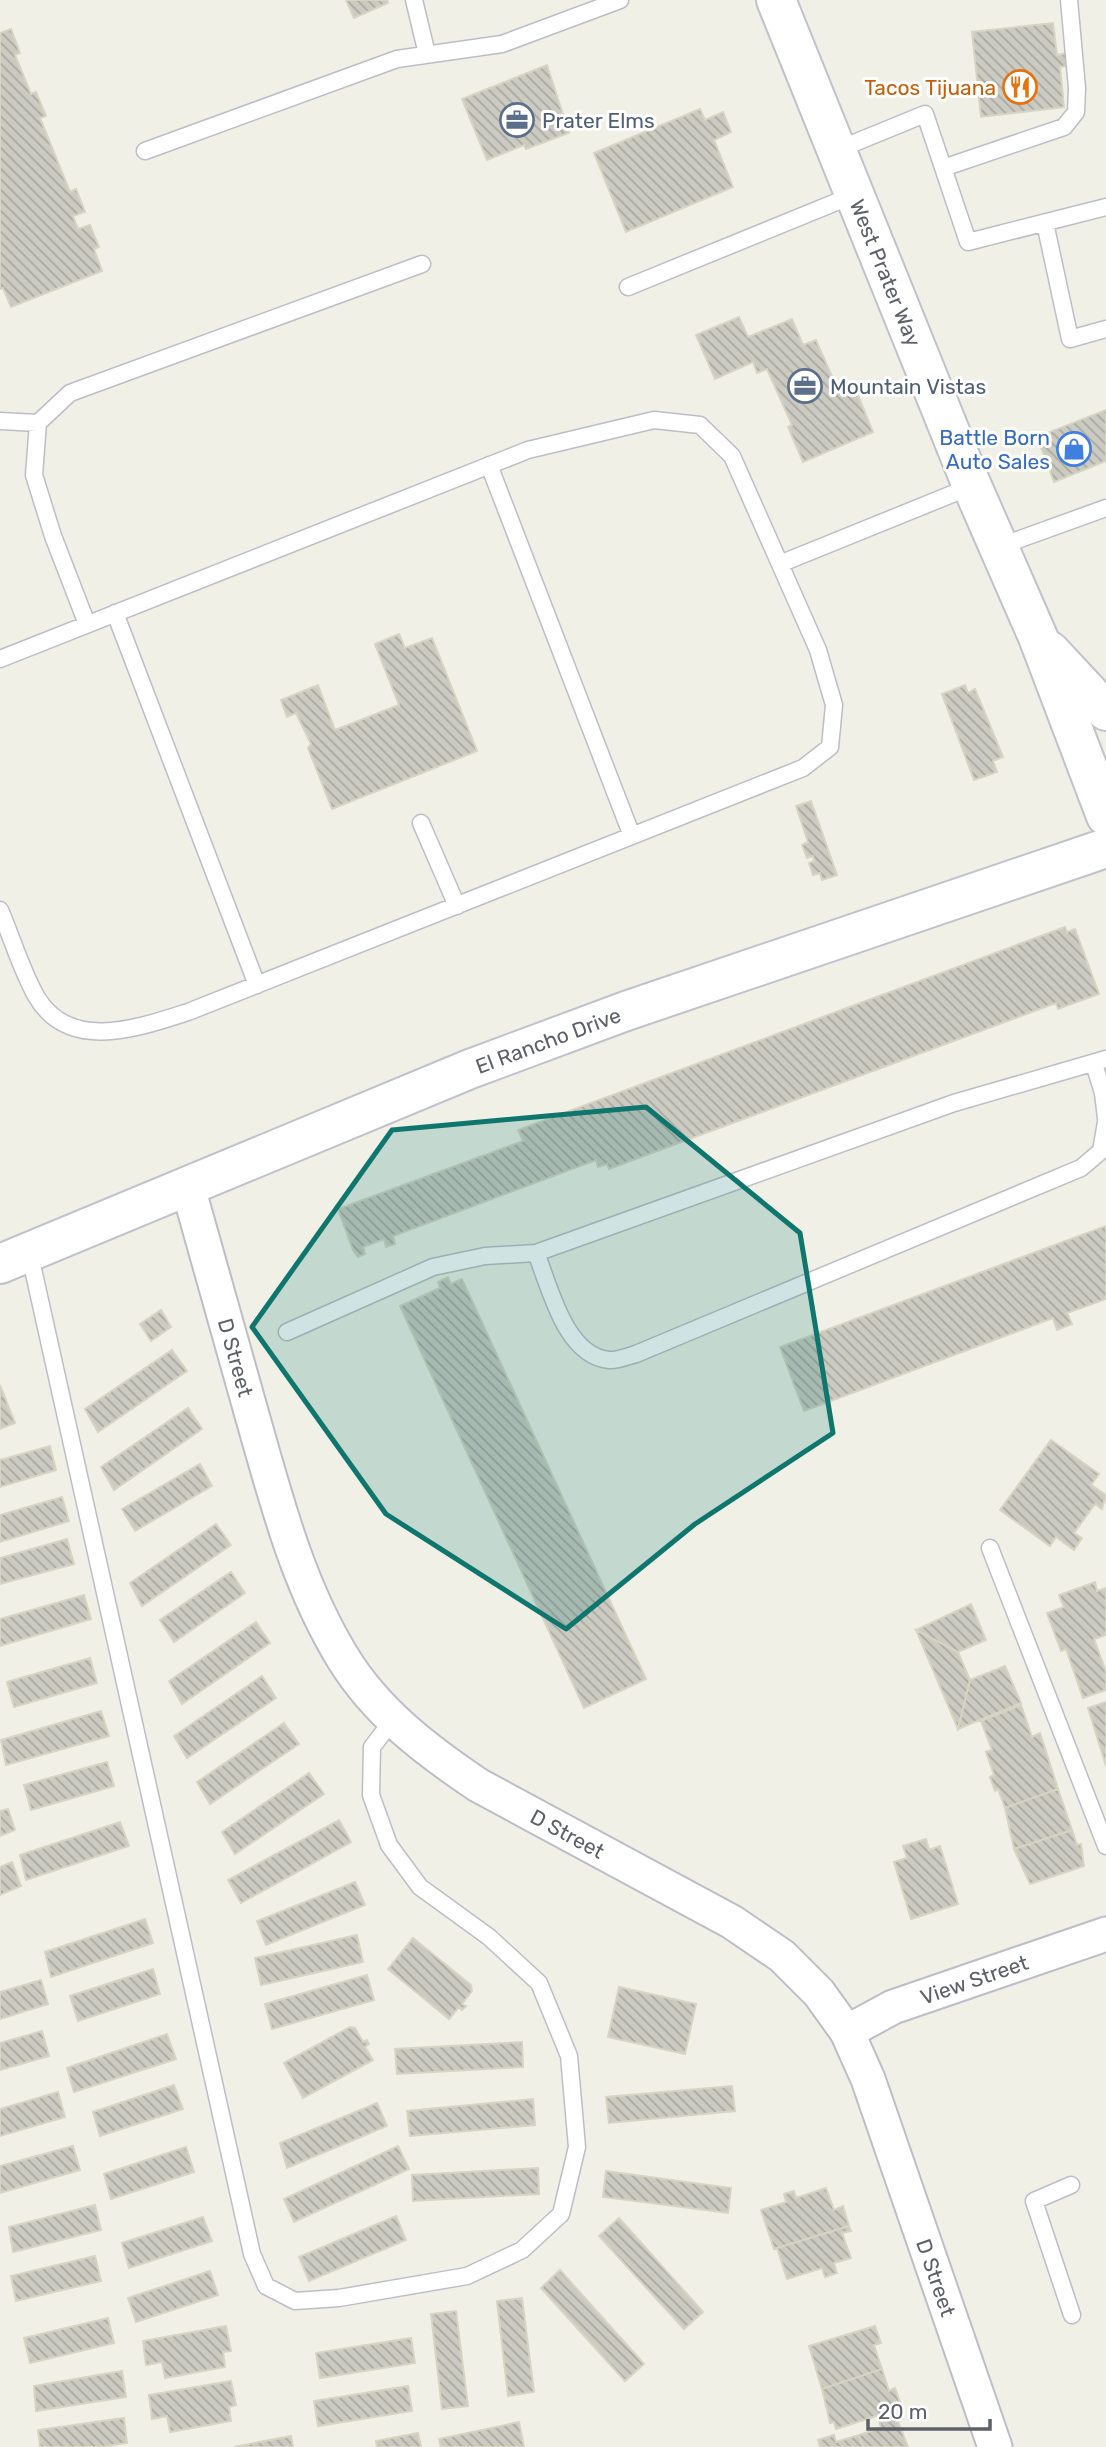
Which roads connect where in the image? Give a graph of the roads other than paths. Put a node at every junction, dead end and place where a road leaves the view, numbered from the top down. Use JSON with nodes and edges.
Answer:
{"nodes":[{"id":1,"x":414,"y":0,"type":"edge"},
{"id":2,"x":620,"y":0,"type":"edge"},
{"id":3,"x":776,"y":0,"type":"edge"},
{"id":4,"x":1069,"y":0,"type":"edge"},
{"id":5,"x":426,"y":54,"type":"junction"},
{"id":6,"x":837,"y":150,"type":"junction"},
{"id":7,"x":145,"y":151,"type":"dead end"},
{"id":8,"x":943,"y":168,"type":"junction"},
{"id":9,"x":856,"y":194,"type":"junction"},
{"id":10,"x":1106,"y":207,"type":"edge"},
{"id":11,"x":1045,"y":223,"type":"junction"},
{"id":12,"x":422,"y":264,"type":"dead end"},
{"id":13,"x":628,"y":287,"type":"dead end"},
{"id":14,"x":1106,"y":329,"type":"edge"},
{"id":15,"x":0,"y":421,"type":"edge"},
{"id":16,"x":38,"y":423,"type":"junction"},
{"id":17,"x":489,"y":465,"type":"junction"},
{"id":18,"x":972,"y":486,"type":"junction"},
{"id":19,"x":1106,"y":508,"type":"edge"},
{"id":20,"x":998,"y":547,"type":"junction"},
{"id":21,"x":782,"y":563,"type":"junction"},
{"id":22,"x":115,"y":613,"type":"junction"},
{"id":23,"x":87,"y":624,"type":"junction"},
{"id":24,"x":1038,"y":637,"type":"junction"},
{"id":25,"x":0,"y":659,"type":"edge"},
{"id":26,"x":1106,"y":711,"type":"edge"},
{"id":27,"x":1106,"y":816,"type":"edge"},
{"id":28,"x":421,"y":823,"type":"dead end"},
{"id":29,"x":632,"y":836,"type":"junction"},
{"id":30,"x":1106,"y":848,"type":"edge"},
{"id":31,"x":457,"y":906,"type":"junction"},
{"id":32,"x":0,"y":910,"type":"edge"},
{"id":33,"x":257,"y":985,"type":"junction"},
{"id":34,"x":1100,"y":1062,"type":"edge"},
{"id":35,"x":1106,"y":1120,"type":"edge"},
{"id":36,"x":187,"y":1184,"type":"junction"},
{"id":37,"x":536,"y":1252,"type":"junction"},
{"id":38,"x":15,"y":1257,"type":"edge"},
{"id":39,"x":287,"y":1332,"type":"dead end"},
{"id":40,"x":990,"y":1548,"type":"dead end"},
{"id":41,"x":393,"y":1720,"type":"junction"},
{"id":42,"x":1106,"y":1846,"type":"edge"},
{"id":43,"x":1106,"y":1934,"type":"edge"},
{"id":44,"x":847,"y":2032,"type":"junction"},
{"id":45,"x":1071,"y":2185,"type":"dead end"},
{"id":46,"x":1072,"y":2315,"type":"dead end"},
{"id":47,"x":995,"y":2447,"type":"edge"}],
"edges":[{"from":1,"to":5,"type":"lane"},
{"from":2,"to":5,"type":"lane"},
{"from":3,"to":6,"type":"main road","name":"West Prater Way"},
{"from":4,"to":8,"type":"lane"},
{"from":5,"to":7,"type":"lane"},
{"from":6,"to":8,"type":"lane"},
{"from":6,"to":9,"type":"main road","name":"West Prater Way"},
{"from":8,"to":11,"type":"lane"},
{"from":9,"to":13,"type":"lane"},
{"from":9,"to":18,"type":"main road","name":"West Prater Way"},
{"from":10,"to":11,"type":"lane"},
{"from":11,"to":14,"type":"lane"},
{"from":12,"to":16,"type":"lane"},
{"from":15,"to":16,"type":"lane"},
{"from":16,"to":23,"type":"lane"},
{"from":17,"to":21,"type":"lane"},
{"from":17,"to":22,"type":"lane"},
{"from":17,"to":29,"type":"lane"},
{"from":18,"to":20,"type":"main road","name":"West Prater Way"},
{"from":18,"to":21,"type":"lane"},
{"from":19,"to":20,"type":"lane"},
{"from":20,"to":24,"type":"main road","name":"West Prater Way"},
{"from":21,"to":29,"type":"lane"},
{"from":22,"to":23,"type":"lane"},
{"from":22,"to":33,"type":"lane"},
{"from":23,"to":25,"type":"lane"},
{"from":24,"to":26,"type":"main road"},
{"from":24,"to":27,"type":"main road","name":"West Prater Way"},
{"from":28,"to":31,"type":"lane"},
{"from":29,"to":31,"type":"lane"},
{"from":30,"to":36,"type":"main road","name":"El Rancho Drive"},
{"from":31,"to":33,"type":"lane"},
{"from":32,"to":33,"type":"lane"},
{"from":34,"to":35,"type":"lane"},
{"from":34,"to":37,"type":"lane"},
{"from":35,"to":37,"type":"lane"},
{"from":36,"to":38,"type":"main road","name":"El Rancho Drive"},
{"from":36,"to":41,"type":"street","name":"D Street"},
{"from":37,"to":39,"type":"lane"},
{"from":38,"to":41,"type":"lane"},
{"from":40,"to":42,"type":"lane"},
{"from":41,"to":44,"type":"street","name":"D Street"},
{"from":43,"to":44,"type":"street","name":"View Street"},
{"from":44,"to":47,"type":"street","name":"D Street"},
{"from":45,"to":46,"type":"lane"}]}
